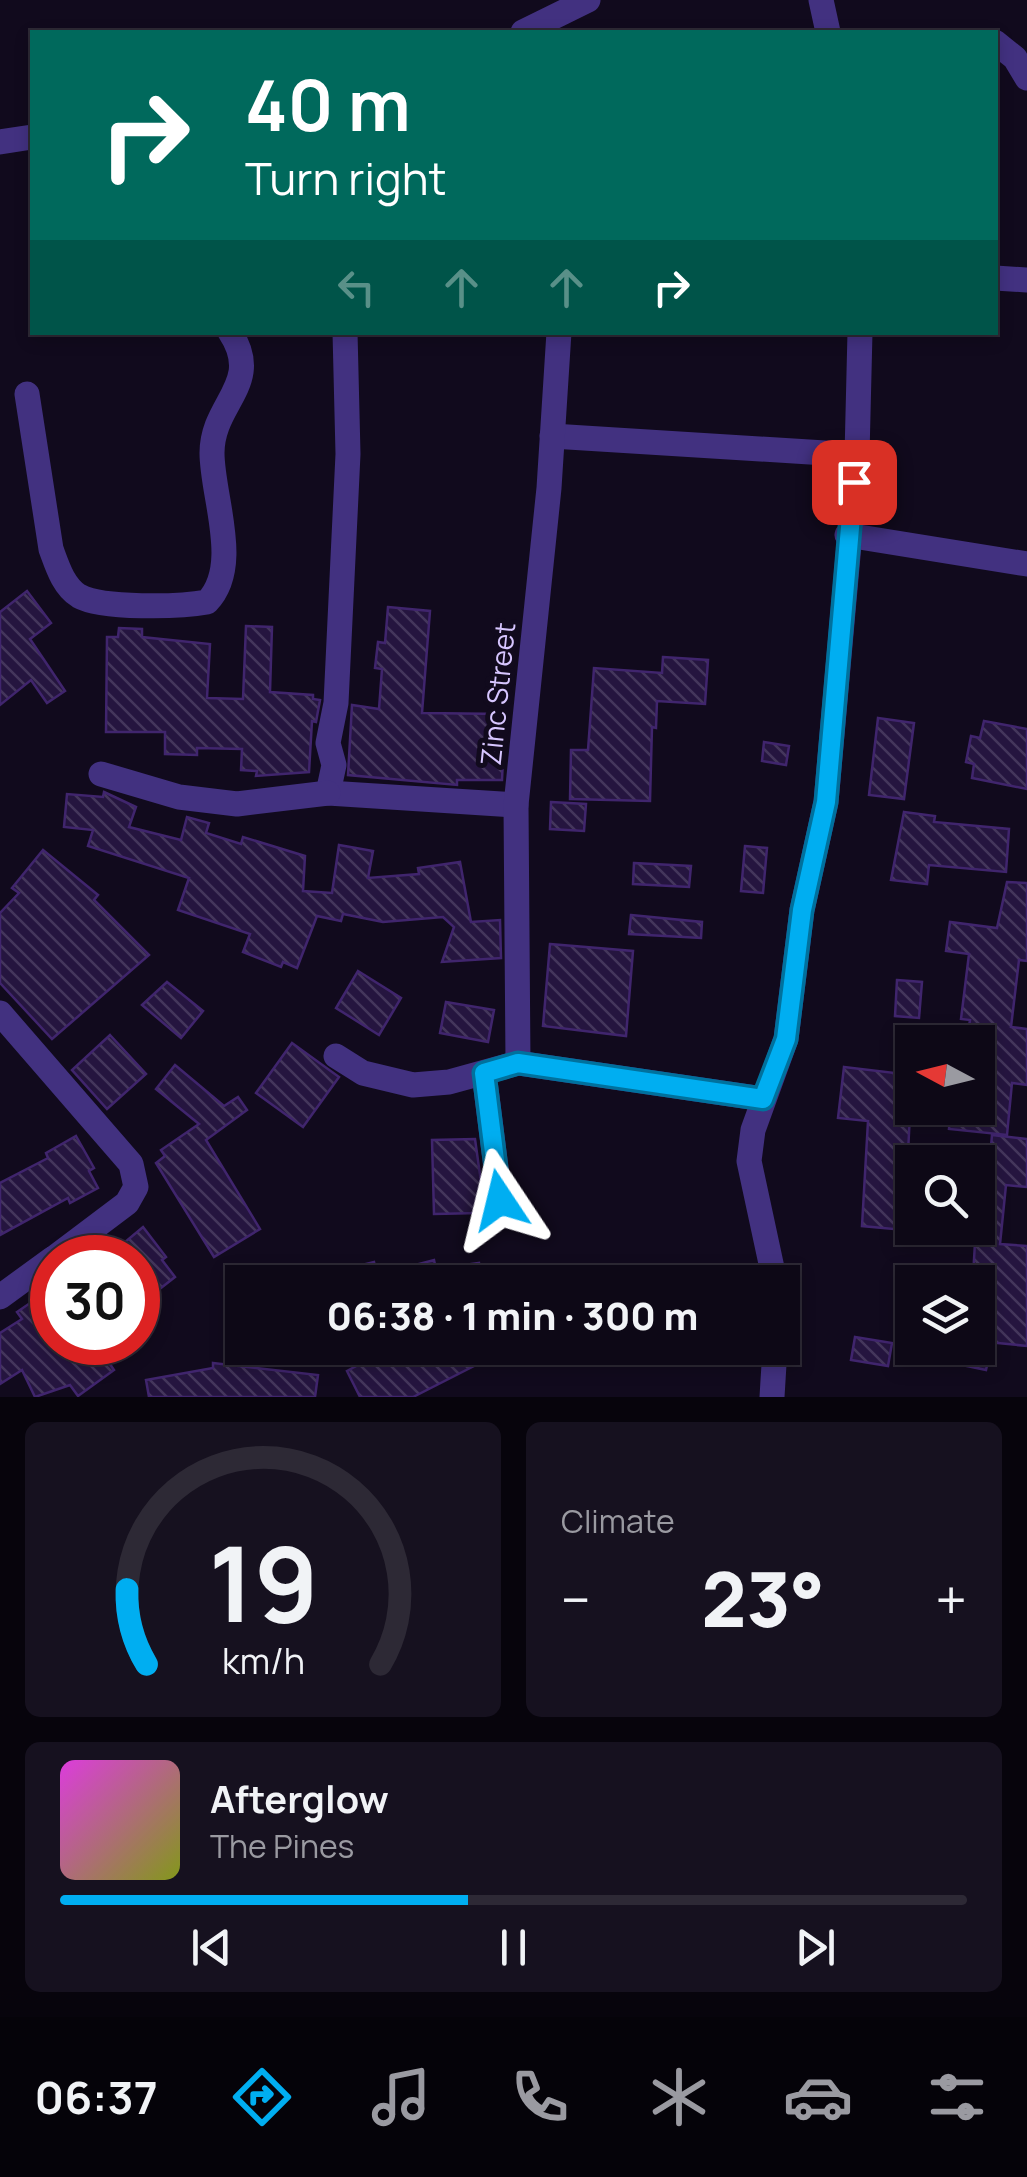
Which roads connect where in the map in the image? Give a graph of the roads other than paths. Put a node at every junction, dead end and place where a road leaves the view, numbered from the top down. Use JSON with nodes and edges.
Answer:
{"nodes":[{"id":1,"x":588,"y":0,"type":"edge"},
{"id":2,"x":821,"y":0,"type":"edge"},
{"id":3,"x":533,"y":30,"type":"edge"},
{"id":4,"x":828,"y":30,"type":"edge"},
{"id":5,"x":998,"y":44,"type":"edge"},
{"id":6,"x":1027,"y":78,"type":"edge"},
{"id":7,"x":30,"y":138,"type":"edge"},
{"id":8,"x":0,"y":142,"type":"edge"},
{"id":9,"x":998,"y":278,"type":"edge"},
{"id":10,"x":1027,"y":280,"type":"edge"},
{"id":11,"x":232,"y":335,"type":"edge"},
{"id":12,"x":345,"y":335,"type":"edge"},
{"id":13,"x":559,"y":335,"type":"edge"},
{"id":14,"x":860,"y":335,"type":"edge"},
{"id":15,"x":27,"y":394,"type":"dead end"},
{"id":16,"x":552,"y":436,"type":"junction"},
{"id":17,"x":857,"y":456,"type":"junction"},
{"id":18,"x":847,"y":535,"type":"junction"},
{"id":19,"x":1027,"y":564,"type":"edge"},
{"id":20,"x":100,"y":774,"type":"dead end"},
{"id":21,"x":328,"y":793,"type":"junction"},
{"id":22,"x":516,"y":805,"type":"junction"},
{"id":23,"x":0,"y":1013,"type":"edge"},
{"id":24,"x":336,"y":1056,"type":"dead end"},
{"id":25,"x":518,"y":1063,"type":"junction"},
{"id":26,"x":484,"y":1073,"type":"junction"},
{"id":27,"x":763,"y":1099,"type":"junction"},
{"id":28,"x":500,"y":1200,"type":"dead end"},
{"id":29,"x":84,"y":1235,"type":"edge"},
{"id":30,"x":772,"y":1265,"type":"edge"},
{"id":31,"x":30,"y":1275,"type":"edge"},
{"id":32,"x":0,"y":1297,"type":"edge"},
{"id":33,"x":773,"y":1365,"type":"edge"},
{"id":34,"x":772,"y":1397,"type":"edge"}],
"edges":[{"from":1,"to":3,"type":"street"},
{"from":2,"to":4,"type":"street"},
{"from":5,"to":6,"type":"street"},
{"from":7,"to":8,"type":"street"},
{"from":9,"to":10,"type":"street"},
{"from":11,"to":15,"type":"street"},
{"from":12,"to":21,"type":"street"},
{"from":13,"to":16,"type":"street","name":"Zinc Street"},
{"from":14,"to":17,"type":"street"},
{"from":16,"to":17,"type":"street"},
{"from":16,"to":22,"type":"street","name":"Zinc Street"},
{"from":17,"to":18,"type":"street"},
{"from":18,"to":19,"type":"street"},
{"from":18,"to":27,"type":"street"},
{"from":20,"to":21,"type":"street"},
{"from":21,"to":22,"type":"street"},
{"from":22,"to":25,"type":"street","name":"Zinc Street"},
{"from":23,"to":29,"type":"street"},
{"from":24,"to":26,"type":"street"},
{"from":25,"to":26,"type":"street"},
{"from":25,"to":27,"type":"street"},
{"from":26,"to":28,"type":"street"},
{"from":27,"to":30,"type":"street"},
{"from":31,"to":32,"type":"street"},
{"from":33,"to":34,"type":"street"}]}
